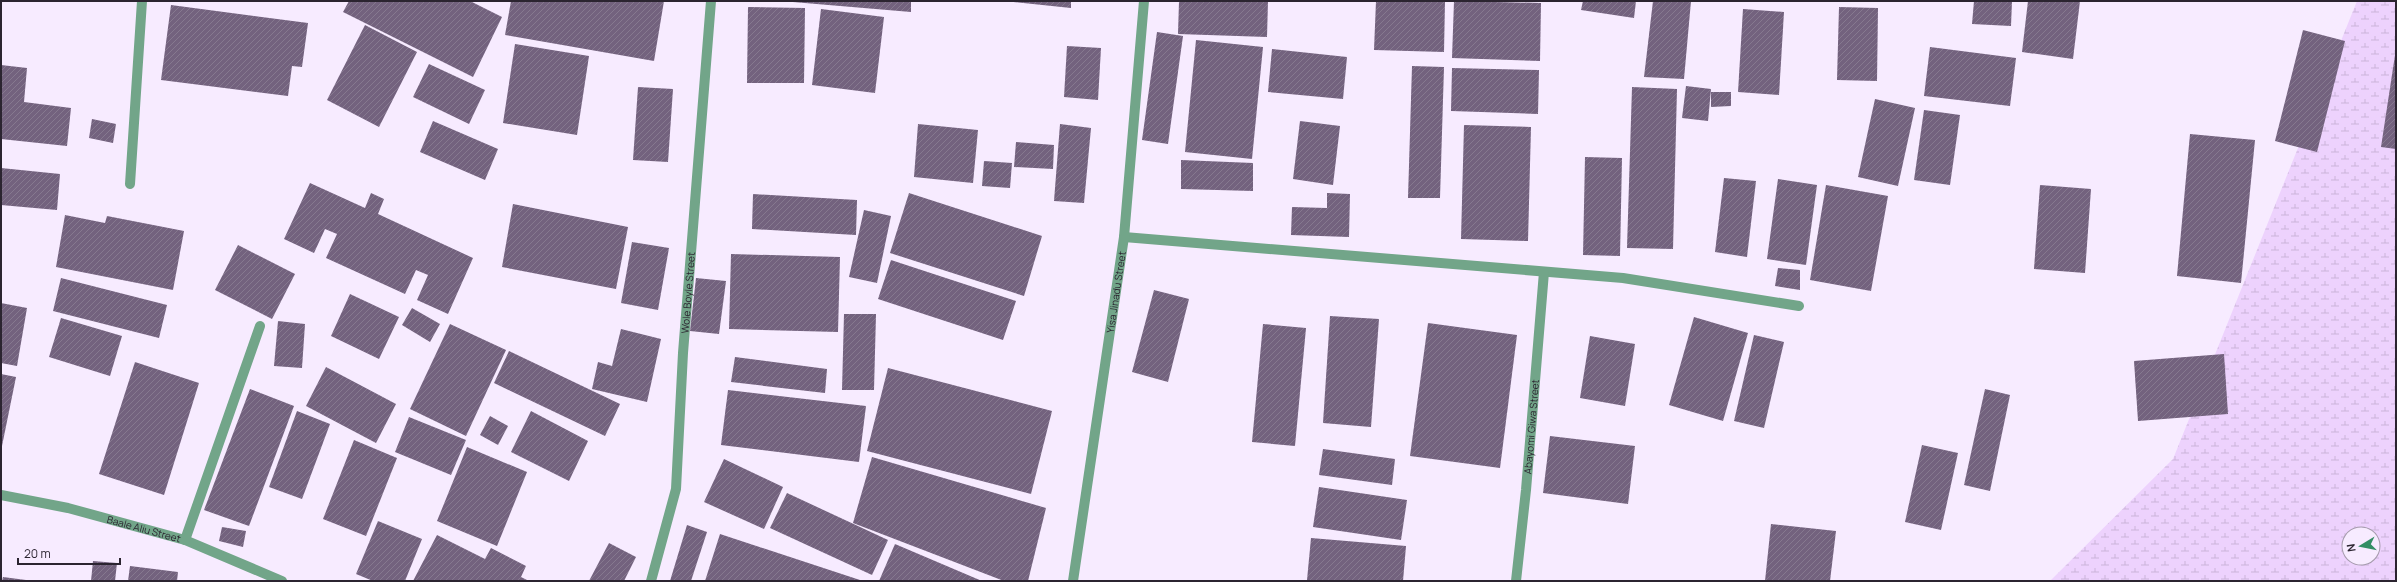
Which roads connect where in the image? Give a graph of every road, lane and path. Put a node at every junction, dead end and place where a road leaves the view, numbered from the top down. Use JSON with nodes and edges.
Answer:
{"nodes":[{"id":1,"x":142,"y":1,"type":"edge"},
{"id":2,"x":711,"y":1,"type":"edge"},
{"id":3,"x":1144,"y":1,"type":"edge"},
{"id":4,"x":130,"y":184,"type":"dead end"},
{"id":5,"x":1124,"y":237,"type":"junction"},
{"id":6,"x":1544,"y":272,"type":"junction"},
{"id":7,"x":1799,"y":306,"type":"dead end"},
{"id":8,"x":260,"y":326,"type":"dead end"},
{"id":9,"x":1,"y":495,"type":"edge"},
{"id":10,"x":185,"y":540,"type":"junction"},
{"id":11,"x":282,"y":581,"type":"edge"},
{"id":12,"x":651,"y":581,"type":"edge"},
{"id":13,"x":1073,"y":581,"type":"edge"},
{"id":14,"x":1516,"y":581,"type":"edge"}],
"edges":[{"from":1,"to":4,"type":"street"},
{"from":2,"to":12,"type":"street","name":"Wole Boyle Street"},
{"from":3,"to":5,"type":"street","name":"Yisa Jinadu Street"},
{"from":5,"to":6,"type":"street"},
{"from":5,"to":13,"type":"street","name":"Yisa Jinadu Street"},
{"from":6,"to":7,"type":"street"},
{"from":6,"to":14,"type":"street","name":"Abayomi Giwa Street"},
{"from":8,"to":10,"type":"street"},
{"from":9,"to":10,"type":"street","name":"Baale Aliu Street"},
{"from":10,"to":11,"type":"street","name":"Baale Aliu Street"}]}
